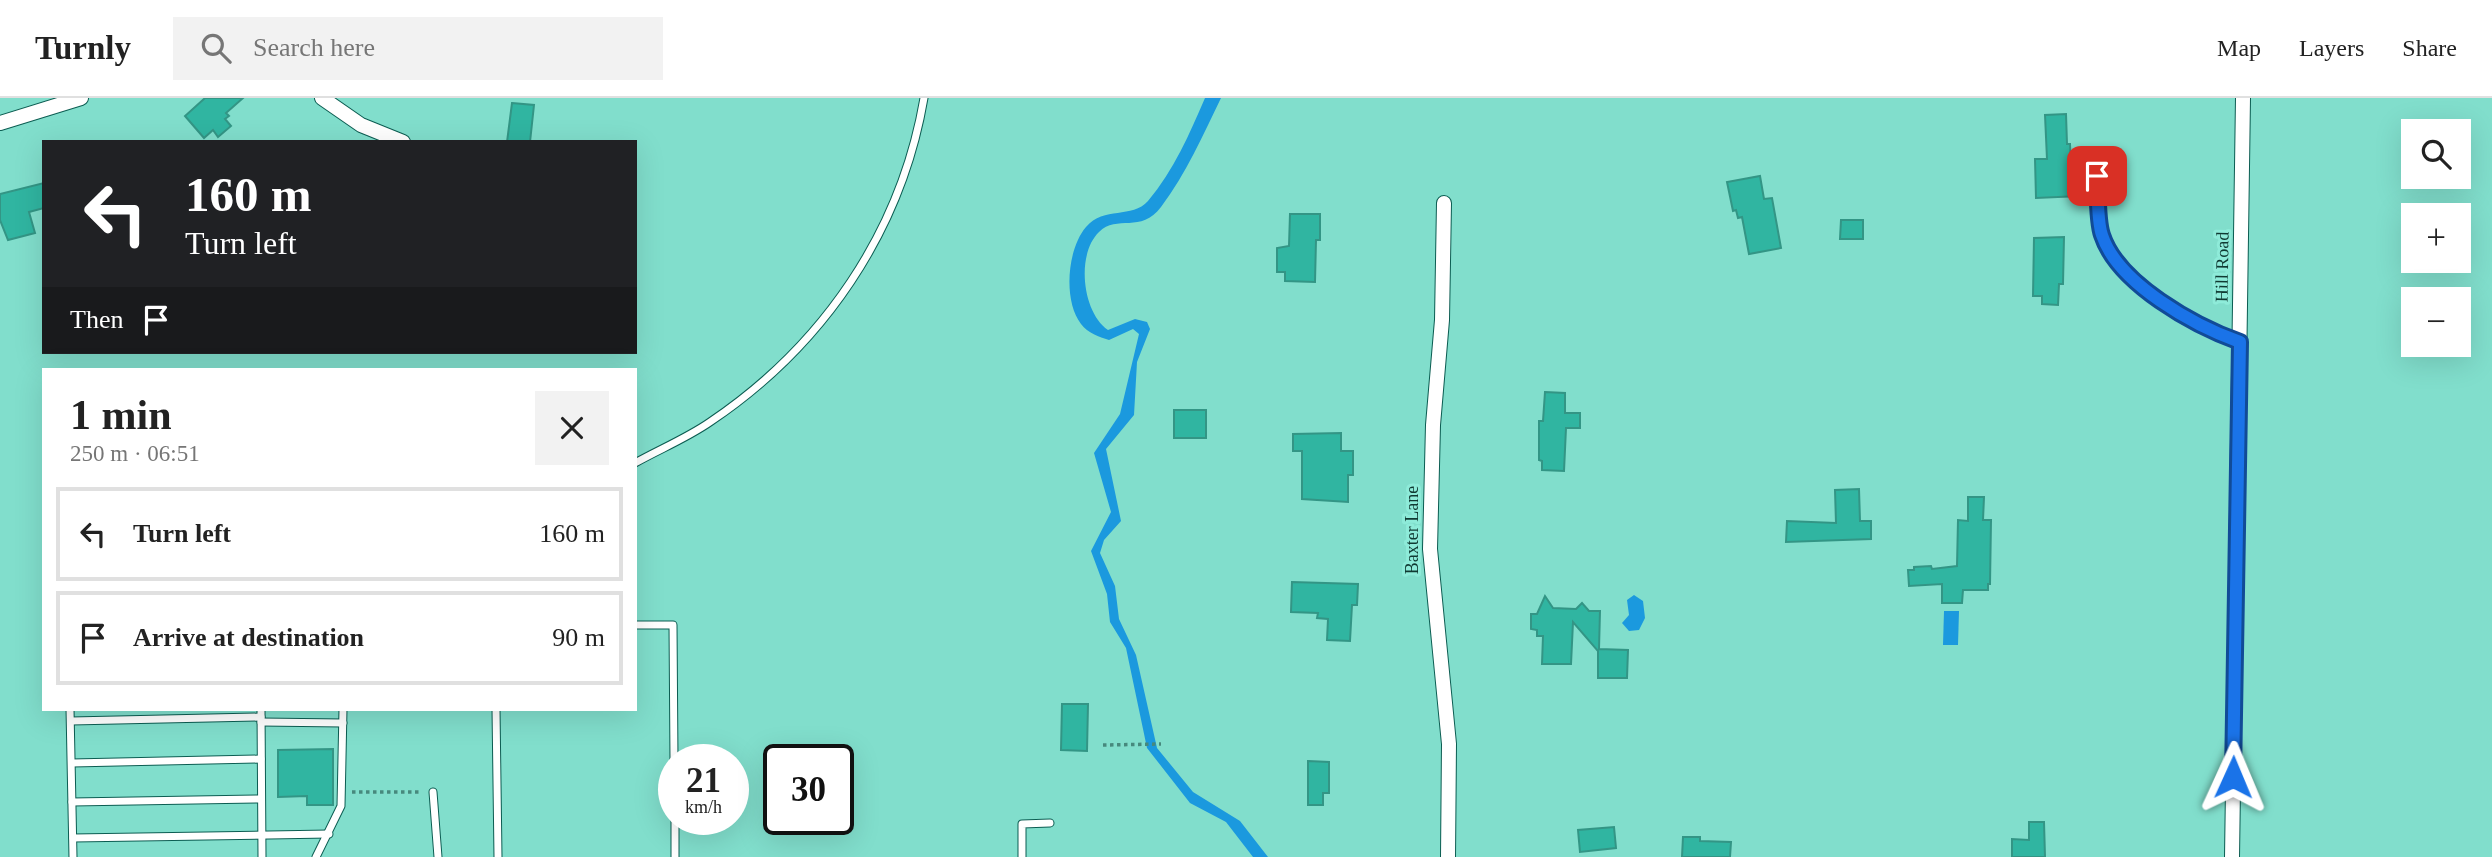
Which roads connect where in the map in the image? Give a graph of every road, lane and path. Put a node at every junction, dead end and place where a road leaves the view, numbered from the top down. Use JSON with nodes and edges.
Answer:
{"nodes":[{"id":1,"x":81,"y":98,"type":"edge"},
{"id":2,"x":322,"y":98,"type":"edge"},
{"id":3,"x":924,"y":98,"type":"edge"},
{"id":4,"x":2243,"y":98,"type":"edge"},
{"id":5,"x":0,"y":123,"type":"edge"},
{"id":6,"x":397,"y":140,"type":"edge"},
{"id":7,"x":2089,"y":158,"type":"dead end"},
{"id":8,"x":1444,"y":202,"type":"dead end"},
{"id":9,"x":2240,"y":342,"type":"junction"},
{"id":10,"x":637,"y":462,"type":"edge"},
{"id":11,"x":637,"y":625,"type":"edge"},
{"id":12,"x":70,"y":711,"type":"edge"},
{"id":13,"x":343,"y":711,"type":"edge"},
{"id":14,"x":496,"y":711,"type":"edge"},
{"id":15,"x":261,"y":716,"type":"edge"},
{"id":16,"x":71,"y":721,"type":"junction"},
{"id":17,"x":343,"y":723,"type":"junction"},
{"id":18,"x":674,"y":744,"type":"edge"},
{"id":19,"x":1161,"y":744,"type":"dead end"},
{"id":20,"x":1103,"y":745,"type":"dead end"},
{"id":21,"x":261,"y":759,"type":"junction"},
{"id":22,"x":72,"y":763,"type":"junction"},
{"id":23,"x":343,"y":792,"type":"junction"},
{"id":24,"x":433,"y":792,"type":"joint"},
{"id":25,"x":261,"y":799,"type":"junction"},
{"id":26,"x":72,"y":802,"type":"junction"},
{"id":27,"x":1050,"y":823,"type":"dead end"},
{"id":28,"x":261,"y":834,"type":"junction"},
{"id":29,"x":329,"y":834,"type":"junction"},
{"id":30,"x":675,"y":835,"type":"edge"},
{"id":31,"x":73,"y":838,"type":"junction"},
{"id":32,"x":73,"y":857,"type":"edge"},
{"id":33,"x":262,"y":857,"type":"edge"},
{"id":34,"x":316,"y":857,"type":"edge"},
{"id":35,"x":438,"y":857,"type":"edge"},
{"id":36,"x":498,"y":857,"type":"edge"},
{"id":37,"x":676,"y":857,"type":"edge"},
{"id":38,"x":1022,"y":857,"type":"edge"},
{"id":39,"x":1448,"y":857,"type":"edge"},
{"id":40,"x":2232,"y":857,"type":"edge"}],
"edges":[{"from":1,"to":5,"type":"street"},
{"from":2,"to":6,"type":"street"},
{"from":3,"to":10,"type":"lane"},
{"from":4,"to":9,"type":"street","name":"Hill Road"},
{"from":7,"to":9,"type":"lane"},
{"from":8,"to":39,"type":"street","name":"Baxter Lane"},
{"from":9,"to":40,"type":"street","name":"Hill Road"},
{"from":11,"to":18,"type":"lane"},
{"from":12,"to":16,"type":"lane"},
{"from":13,"to":17,"type":"lane"},
{"from":14,"to":36,"type":"lane"},
{"from":15,"to":16,"type":"lane"},
{"from":15,"to":17,"type":"lane"},
{"from":15,"to":21,"type":"lane"},
{"from":16,"to":22,"type":"lane"},
{"from":17,"to":23,"type":"lane"},
{"from":19,"to":20,"type":"path"},
{"from":21,"to":22,"type":"lane"},
{"from":21,"to":25,"type":"lane"},
{"from":22,"to":26,"type":"lane"},
{"from":23,"to":24,"type":"path"},
{"from":23,"to":29,"type":"lane"},
{"from":24,"to":35,"type":"lane"},
{"from":25,"to":26,"type":"lane"},
{"from":25,"to":28,"type":"lane"},
{"from":26,"to":31,"type":"lane"},
{"from":27,"to":38,"type":"lane"},
{"from":28,"to":29,"type":"lane"},
{"from":28,"to":31,"type":"lane"},
{"from":28,"to":33,"type":"lane"},
{"from":29,"to":34,"type":"lane"},
{"from":30,"to":37,"type":"lane"},
{"from":31,"to":32,"type":"lane"}]}
